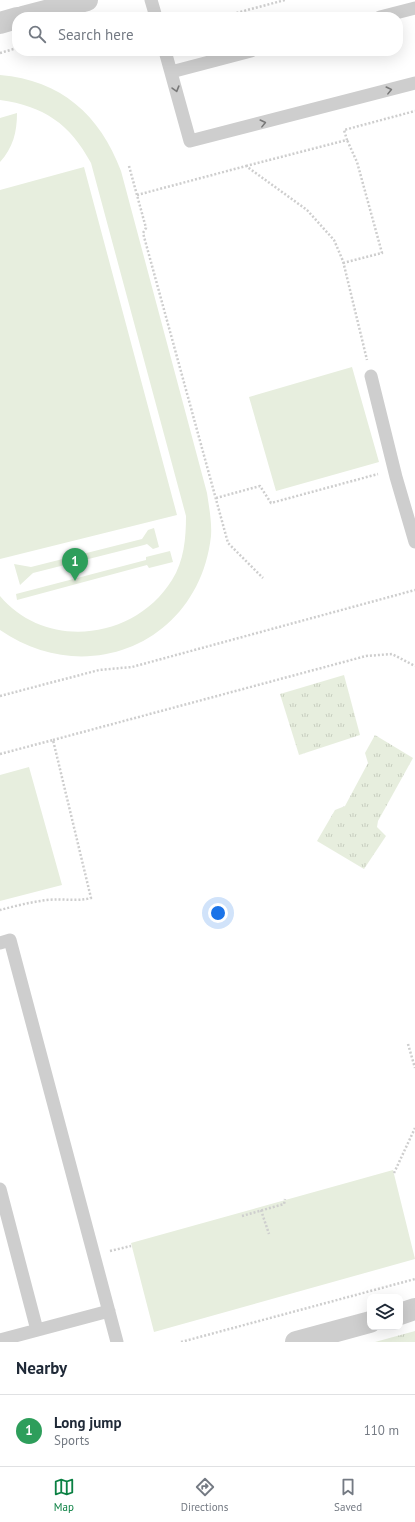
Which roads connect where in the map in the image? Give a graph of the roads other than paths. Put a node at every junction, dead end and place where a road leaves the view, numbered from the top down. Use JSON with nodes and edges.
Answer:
{"nodes":[{"id":1,"x":87,"y":0,"type":"edge"},
{"id":2,"x":151,"y":0,"type":"edge"},
{"id":3,"x":415,"y":8,"type":"edge"},
{"id":4,"x":42,"y":12,"type":"edge"},
{"id":5,"x":155,"y":12,"type":"edge"},
{"id":6,"x":399,"y":12,"type":"edge"},
{"id":7,"x":12,"y":19,"type":"edge"},
{"id":8,"x":0,"y":23,"type":"edge"},
{"id":9,"x":166,"y":56,"type":"edge"},
{"id":10,"x":231,"y":56,"type":"edge"},
{"id":11,"x":171,"y":72,"type":"junction"},
{"id":12,"x":415,"y":84,"type":"edge"},
{"id":13,"x":371,"y":376,"type":"road end"},
{"id":14,"x":415,"y":542,"type":"edge"},
{"id":15,"x":0,"y":943,"type":"edge"},
{"id":16,"x":0,"y":1189,"type":"edge"},
{"id":17,"x":415,"y":1309,"type":"edge"},
{"id":18,"x":109,"y":1312,"type":"junction"},
{"id":19,"x":403,"y":1313,"type":"edge"},
{"id":20,"x":367,"y":1323,"type":"edge"},
{"id":21,"x":37,"y":1330,"type":"junction"},
{"id":22,"x":0,"y":1340,"type":"edge"},
{"id":23,"x":116,"y":1342,"type":"edge"},
{"id":24,"x":296,"y":1342,"type":"edge"}],
"edges":[{"from":1,"to":4,"type":"street"},
{"from":2,"to":5,"type":"lane"},
{"from":3,"to":6,"type":"lane"},
{"from":7,"to":8,"type":"street"},
{"from":9,"to":11,"type":"lane"},
{"from":10,"to":11,"type":"lane"},
{"from":11,"to":12,"type":"lane","one_way":true},
{"from":13,"to":14,"type":"lane"},
{"from":15,"to":18,"type":"lane"},
{"from":16,"to":21,"type":"lane"},
{"from":17,"to":19,"type":"street"},
{"from":18,"to":21,"type":"lane"},
{"from":18,"to":23,"type":"lane"},
{"from":20,"to":24,"type":"street"},
{"from":21,"to":22,"type":"lane"}]}
